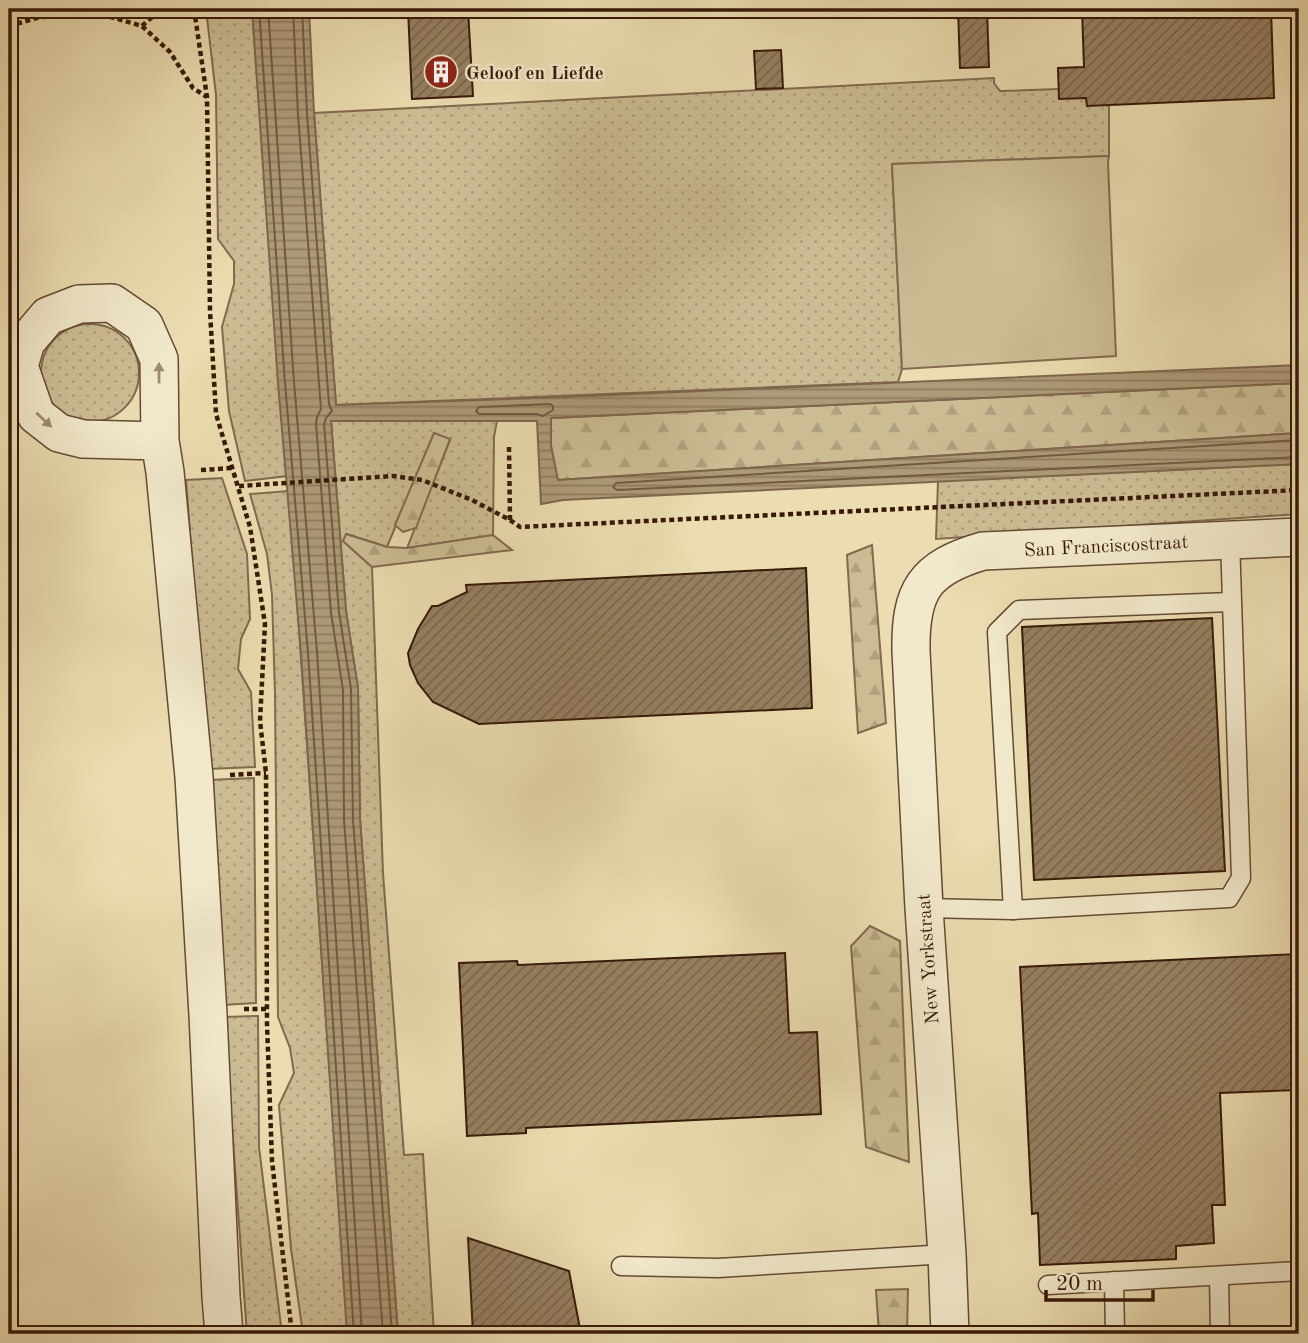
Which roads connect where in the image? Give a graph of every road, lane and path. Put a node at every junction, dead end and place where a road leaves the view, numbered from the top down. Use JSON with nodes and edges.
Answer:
{"nodes":[{"id":1,"x":161,"y":9,"type":"edge"},
{"id":2,"x":194,"y":9,"type":"edge"},
{"id":3,"x":9,"y":26,"type":"edge"},
{"id":4,"x":142,"y":26,"type":"junction"},
{"id":5,"x":206,"y":97,"type":"junction"},
{"id":6,"x":160,"y":441,"type":"junction"},
{"id":7,"x":509,"y":447,"type":"dead end"},
{"id":8,"x":239,"y":486,"type":"junction"},
{"id":9,"x":1299,"y":490,"type":"edge"},
{"id":10,"x":510,"y":520,"type":"junction"},
{"id":11,"x":1299,"y":537,"type":"edge"},
{"id":12,"x":1230,"y":540,"type":"junction"},
{"id":13,"x":924,"y":586,"type":"joint"},
{"id":14,"x":1231,"y":602,"type":"junction"},
{"id":15,"x":924,"y":908,"type":"junction"},
{"id":16,"x":1013,"y":910,"type":"junction"},
{"id":17,"x":947,"y":1254,"type":"junction"},
{"id":18,"x":621,"y":1266,"type":"dead end"},
{"id":19,"x":1299,"y":1271,"type":"edge"},
{"id":20,"x":1219,"y":1276,"type":"junction"},
{"id":21,"x":1114,"y":1281,"type":"junction"},
{"id":22,"x":1048,"y":1285,"type":"dead end"},
{"id":23,"x":224,"y":1334,"type":"edge"},
{"id":24,"x":292,"y":1334,"type":"edge"},
{"id":25,"x":950,"y":1334,"type":"edge"},
{"id":26,"x":1115,"y":1334,"type":"edge"},
{"id":27,"x":1220,"y":1334,"type":"edge"}],
"edges":[{"from":1,"to":4,"type":"path"},
{"from":2,"to":5,"type":"path"},
{"from":3,"to":4,"type":"path"},
{"from":4,"to":5,"type":"path"},
{"from":5,"to":8,"type":"path"},
{"from":6,"to":6,"type":"street","one_way":true},
{"from":6,"to":23,"type":"street"},
{"from":7,"to":10,"type":"path"},
{"from":8,"to":10,"type":"path"},
{"from":8,"to":24,"type":"path"},
{"from":9,"to":10,"type":"path"},
{"from":11,"to":12,"type":"street","name":"San Franciscostraat"},
{"from":12,"to":13,"type":"street","name":"San Franciscostraat"},
{"from":12,"to":14,"type":"lane"},
{"from":13,"to":15,"type":"street","name":"New Yorkstraat"},
{"from":14,"to":16,"type":"lane"},
{"from":14,"to":16,"type":"lane"},
{"from":15,"to":16,"type":"lane"},
{"from":15,"to":17,"type":"street","name":"New Yorkstraat"},
{"from":17,"to":18,"type":"lane"},
{"from":17,"to":25,"type":"street","name":"New Yorkstraat"},
{"from":19,"to":20,"type":"lane"},
{"from":20,"to":21,"type":"lane"},
{"from":20,"to":27,"type":"lane"},
{"from":21,"to":22,"type":"lane"},
{"from":21,"to":26,"type":"lane"}]}
